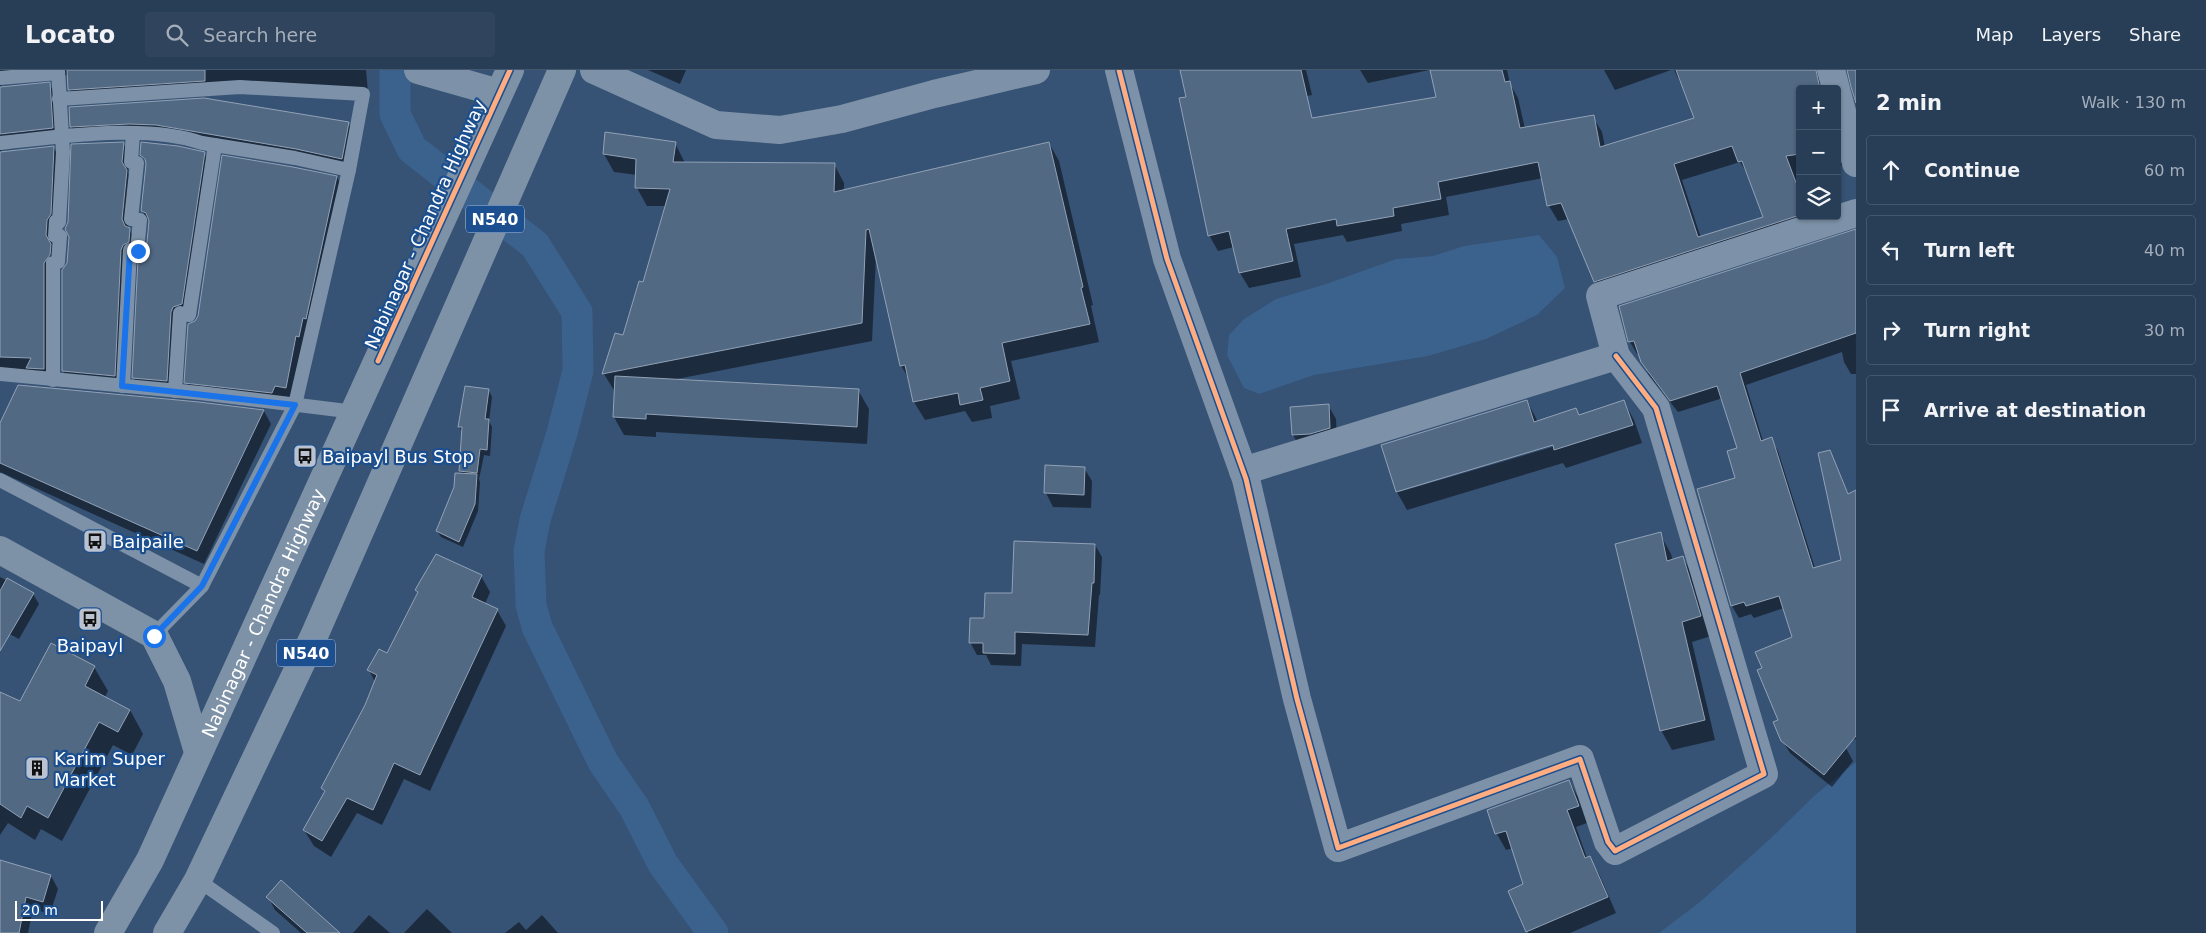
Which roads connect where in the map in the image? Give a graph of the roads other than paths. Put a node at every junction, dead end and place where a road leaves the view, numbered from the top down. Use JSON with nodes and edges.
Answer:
{"nodes":[{"id":1,"x":419,"y":70,"type":"edge"},
{"id":2,"x":561,"y":70,"type":"edge"},
{"id":3,"x":594,"y":70,"type":"edge"},
{"id":4,"x":1036,"y":70,"type":"edge"},
{"id":5,"x":1119,"y":70,"type":"edge"},
{"id":6,"x":1831,"y":70,"type":"edge"},
{"id":7,"x":58,"y":71,"type":"edge"},
{"id":8,"x":0,"y":78,"type":"edge"},
{"id":9,"x":504,"y":82,"type":"edge"},
{"id":10,"x":1835,"y":85,"type":"edge"},
{"id":11,"x":59,"y":99,"type":"junction"},
{"id":12,"x":1841,"y":108,"type":"edge"},
{"id":13,"x":133,"y":133,"type":"junction"},
{"id":14,"x":61,"y":136,"type":"junction"},
{"id":15,"x":0,"y":144,"type":"edge"},
{"id":16,"x":215,"y":145,"type":"junction"},
{"id":17,"x":1856,"y":163,"type":"edge"},
{"id":18,"x":350,"y":170,"type":"junction"},
{"id":19,"x":1856,"y":213,"type":"edge"},
{"id":20,"x":1616,"y":356,"type":"junction"},
{"id":21,"x":0,"y":374,"type":"edge"},
{"id":22,"x":53,"y":380,"type":"junction"},
{"id":23,"x":122,"y":386,"type":"junction"},
{"id":24,"x":175,"y":391,"type":"junction"},
{"id":25,"x":295,"y":405,"type":"junction"},
{"id":26,"x":355,"y":412,"type":"junction"},
{"id":27,"x":1243,"y":471,"type":"junction"},
{"id":28,"x":0,"y":480,"type":"edge"},
{"id":29,"x":0,"y":550,"type":"edge"},
{"id":30,"x":202,"y":586,"type":"junction"},
{"id":31,"x":154,"y":636,"type":"junction"},
{"id":32,"x":198,"y":752,"type":"junction"},
{"id":33,"x":198,"y":880,"type":"junction"},
{"id":34,"x":108,"y":933,"type":"edge"},
{"id":35,"x":167,"y":933,"type":"edge"},
{"id":36,"x":272,"y":933,"type":"edge"}],
"edges":[{"from":1,"to":9,"type":"street"},
{"from":2,"to":33,"type":"highway","number":"N540"},
{"from":3,"to":4,"type":"street"},
{"from":5,"to":27,"type":"street"},
{"from":6,"to":10,"type":"street"},
{"from":7,"to":8,"type":"lane"},
{"from":7,"to":11,"type":"lane"},
{"from":9,"to":26,"type":"highway","name":"Nabinagar - Chandra Highway","number":"N540"},
{"from":11,"to":14,"type":"lane"},
{"from":11,"to":18,"type":"lane"},
{"from":12,"to":17,"type":"street"},
{"from":13,"to":14,"type":"lane"},
{"from":13,"to":16,"type":"lane"},
{"from":13,"to":23,"type":"lane"},
{"from":14,"to":15,"type":"lane"},
{"from":14,"to":22,"type":"lane"},
{"from":16,"to":18,"type":"lane"},
{"from":16,"to":24,"type":"lane"},
{"from":18,"to":25,"type":"lane"},
{"from":19,"to":20,"type":"street"},
{"from":20,"to":27,"type":"street"},
{"from":20,"to":27,"type":"street"},
{"from":21,"to":22,"type":"lane"},
{"from":22,"to":23,"type":"lane"},
{"from":23,"to":24,"type":"lane"},
{"from":24,"to":25,"type":"lane"},
{"from":25,"to":26,"type":"lane"},
{"from":25,"to":30,"type":"lane"},
{"from":26,"to":32,"type":"highway","name":"Nabinagar - Chandra Highway","number":"N540"},
{"from":28,"to":30,"type":"lane"},
{"from":29,"to":31,"type":"highway"},
{"from":30,"to":31,"type":"lane"},
{"from":31,"to":32,"type":"highway"},
{"from":32,"to":34,"type":"highway","name":"Nabinagar - Chandra Highway","number":"N540"},
{"from":33,"to":35,"type":"highway","number":"N540"},
{"from":33,"to":36,"type":"lane"}]}
